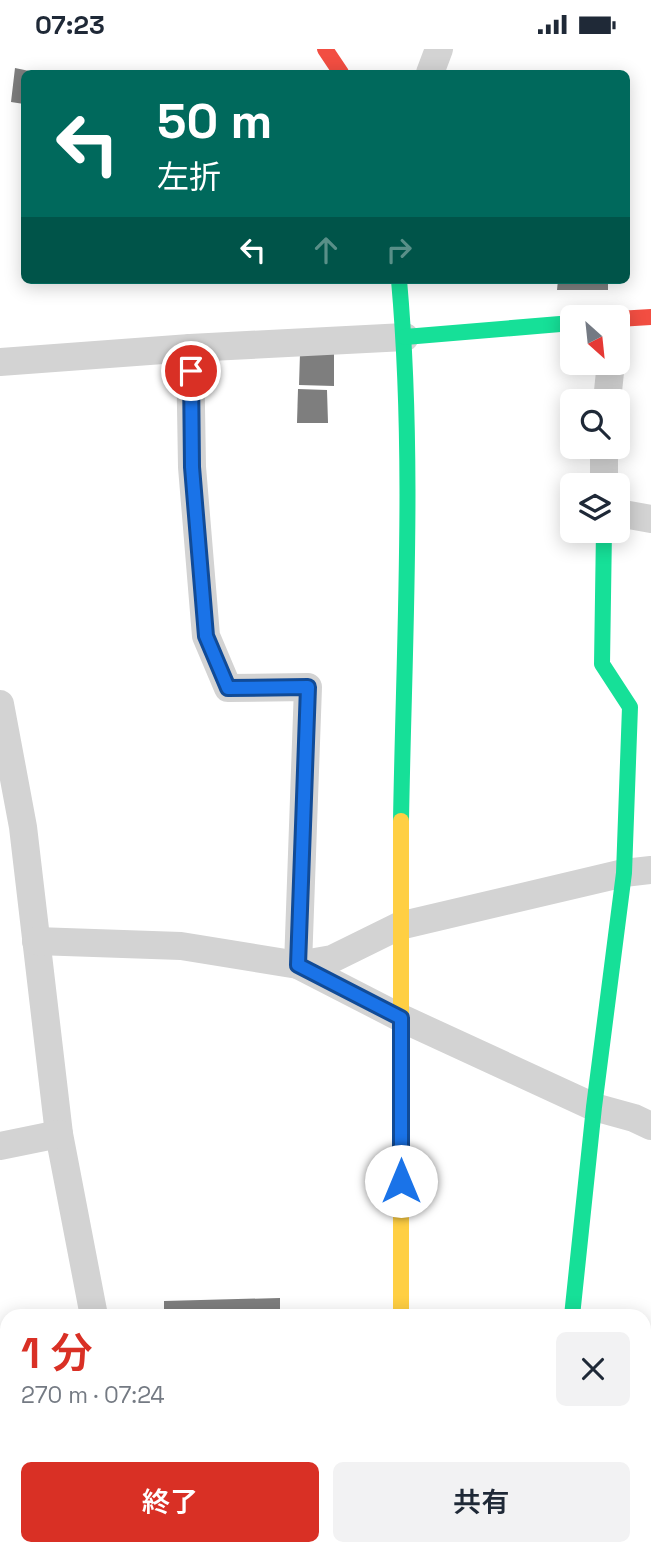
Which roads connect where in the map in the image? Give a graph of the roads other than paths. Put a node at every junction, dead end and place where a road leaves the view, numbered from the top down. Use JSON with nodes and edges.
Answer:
{"nodes":[{"id":1,"x":325,"y":49,"type":"edge"},
{"id":2,"x":439,"y":49,"type":"edge"},
{"id":3,"x":339,"y":70,"type":"edge"},
{"id":4,"x":431,"y":70,"type":"edge"},
{"id":5,"x":399,"y":284,"type":"edge"},
{"id":6,"x":651,"y":317,"type":"edge"},
{"id":7,"x":630,"y":318,"type":"edge"},
{"id":8,"x":560,"y":324,"type":"edge"},
{"id":9,"x":405,"y":337,"type":"junction"},
{"id":10,"x":190,"y":348,"type":"junction"},
{"id":11,"x":0,"y":362,"type":"edge"},
{"id":12,"x":630,"y":515,"type":"edge"},
{"id":13,"x":651,"y":519,"type":"edge"},
{"id":14,"x":604,"y":543,"type":"edge"},
{"id":15,"x":0,"y":704,"type":"edge"},
{"id":16,"x":638,"y":871,"type":"edge"},
{"id":17,"x":399,"y":926,"type":"junction"},
{"id":18,"x":36,"y":941,"type":"junction"},
{"id":19,"x":298,"y":965,"type":"junction"},
{"id":20,"x":401,"y":1018,"type":"junction"},
{"id":21,"x":594,"y":1107,"type":"junction"},
{"id":22,"x":651,"y":1126,"type":"edge"},
{"id":23,"x":59,"y":1135,"type":"junction"},
{"id":24,"x":0,"y":1146,"type":"edge"},
{"id":25,"x":93,"y":1309,"type":"edge"},
{"id":26,"x":401,"y":1309,"type":"edge"},
{"id":27,"x":573,"y":1309,"type":"edge"}],
"edges":[{"from":1,"to":3,"type":"street"},
{"from":2,"to":4,"type":"street"},
{"from":5,"to":9,"type":"street"},
{"from":6,"to":7,"type":"street"},
{"from":8,"to":9,"type":"street"},
{"from":9,"to":10,"type":"street"},
{"from":9,"to":17,"type":"street"},
{"from":10,"to":11,"type":"street"},
{"from":10,"to":19,"type":"street"},
{"from":12,"to":13,"type":"street"},
{"from":14,"to":16,"type":"street"},
{"from":15,"to":18,"type":"street"},
{"from":16,"to":17,"type":"street"},
{"from":16,"to":21,"type":"street"},
{"from":17,"to":19,"type":"street"},
{"from":17,"to":20,"type":"street"},
{"from":18,"to":19,"type":"street"},
{"from":18,"to":23,"type":"street"},
{"from":19,"to":20,"type":"street"},
{"from":20,"to":21,"type":"street"},
{"from":20,"to":26,"type":"street"},
{"from":21,"to":22,"type":"street"},
{"from":21,"to":27,"type":"street"},
{"from":23,"to":24,"type":"street"},
{"from":23,"to":25,"type":"street"}]}
